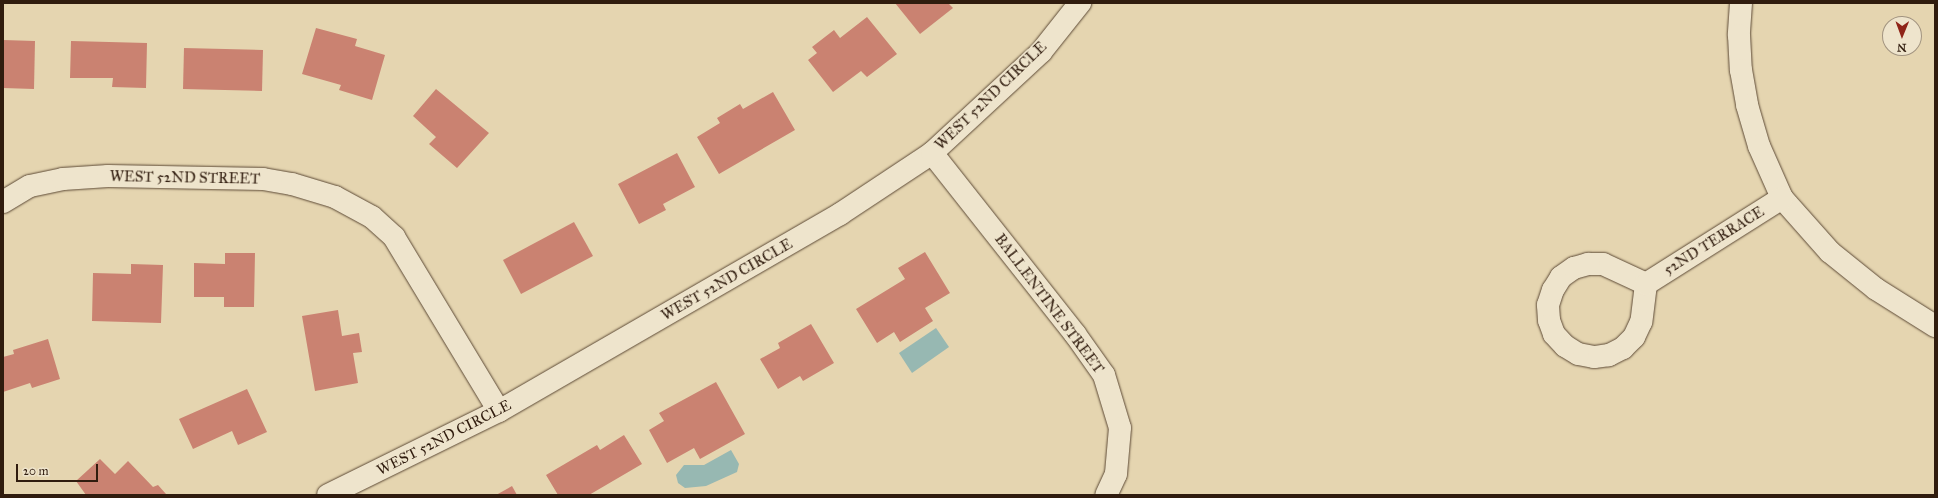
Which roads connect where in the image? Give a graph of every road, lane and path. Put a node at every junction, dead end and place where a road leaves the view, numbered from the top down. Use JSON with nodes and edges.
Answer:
{"nodes":[{"id":1,"x":1080,"y":3,"type":"edge"},
{"id":2,"x":1741,"y":3,"type":"edge"},
{"id":3,"x":932,"y":152,"type":"junction"},
{"id":4,"x":1782,"y":198,"type":"junction"},
{"id":5,"x":3,"y":202,"type":"edge"},
{"id":6,"x":1646,"y":284,"type":"junction"},
{"id":7,"x":1935,"y":326,"type":"edge"},
{"id":8,"x":499,"y":411,"type":"junction"},
{"id":9,"x":328,"y":495,"type":"edge"},
{"id":10,"x":1106,"y":495,"type":"edge"}],
"edges":[{"from":1,"to":3,"type":"street","name":"WEST 52ND CIRCLE"},
{"from":2,"to":4,"type":"street"},
{"from":3,"to":8,"type":"street","name":"WEST 52ND CIRCLE"},
{"from":3,"to":10,"type":"street","name":"BALLENTINE STREET"},
{"from":4,"to":6,"type":"street","name":"52ND TERRACE"},
{"from":4,"to":7,"type":"street"},
{"from":5,"to":8,"type":"street","name":"WEST 52ND STREET"},
{"from":6,"to":6,"type":"street"},
{"from":8,"to":9,"type":"street","name":"WEST 52ND CIRCLE"}]}
